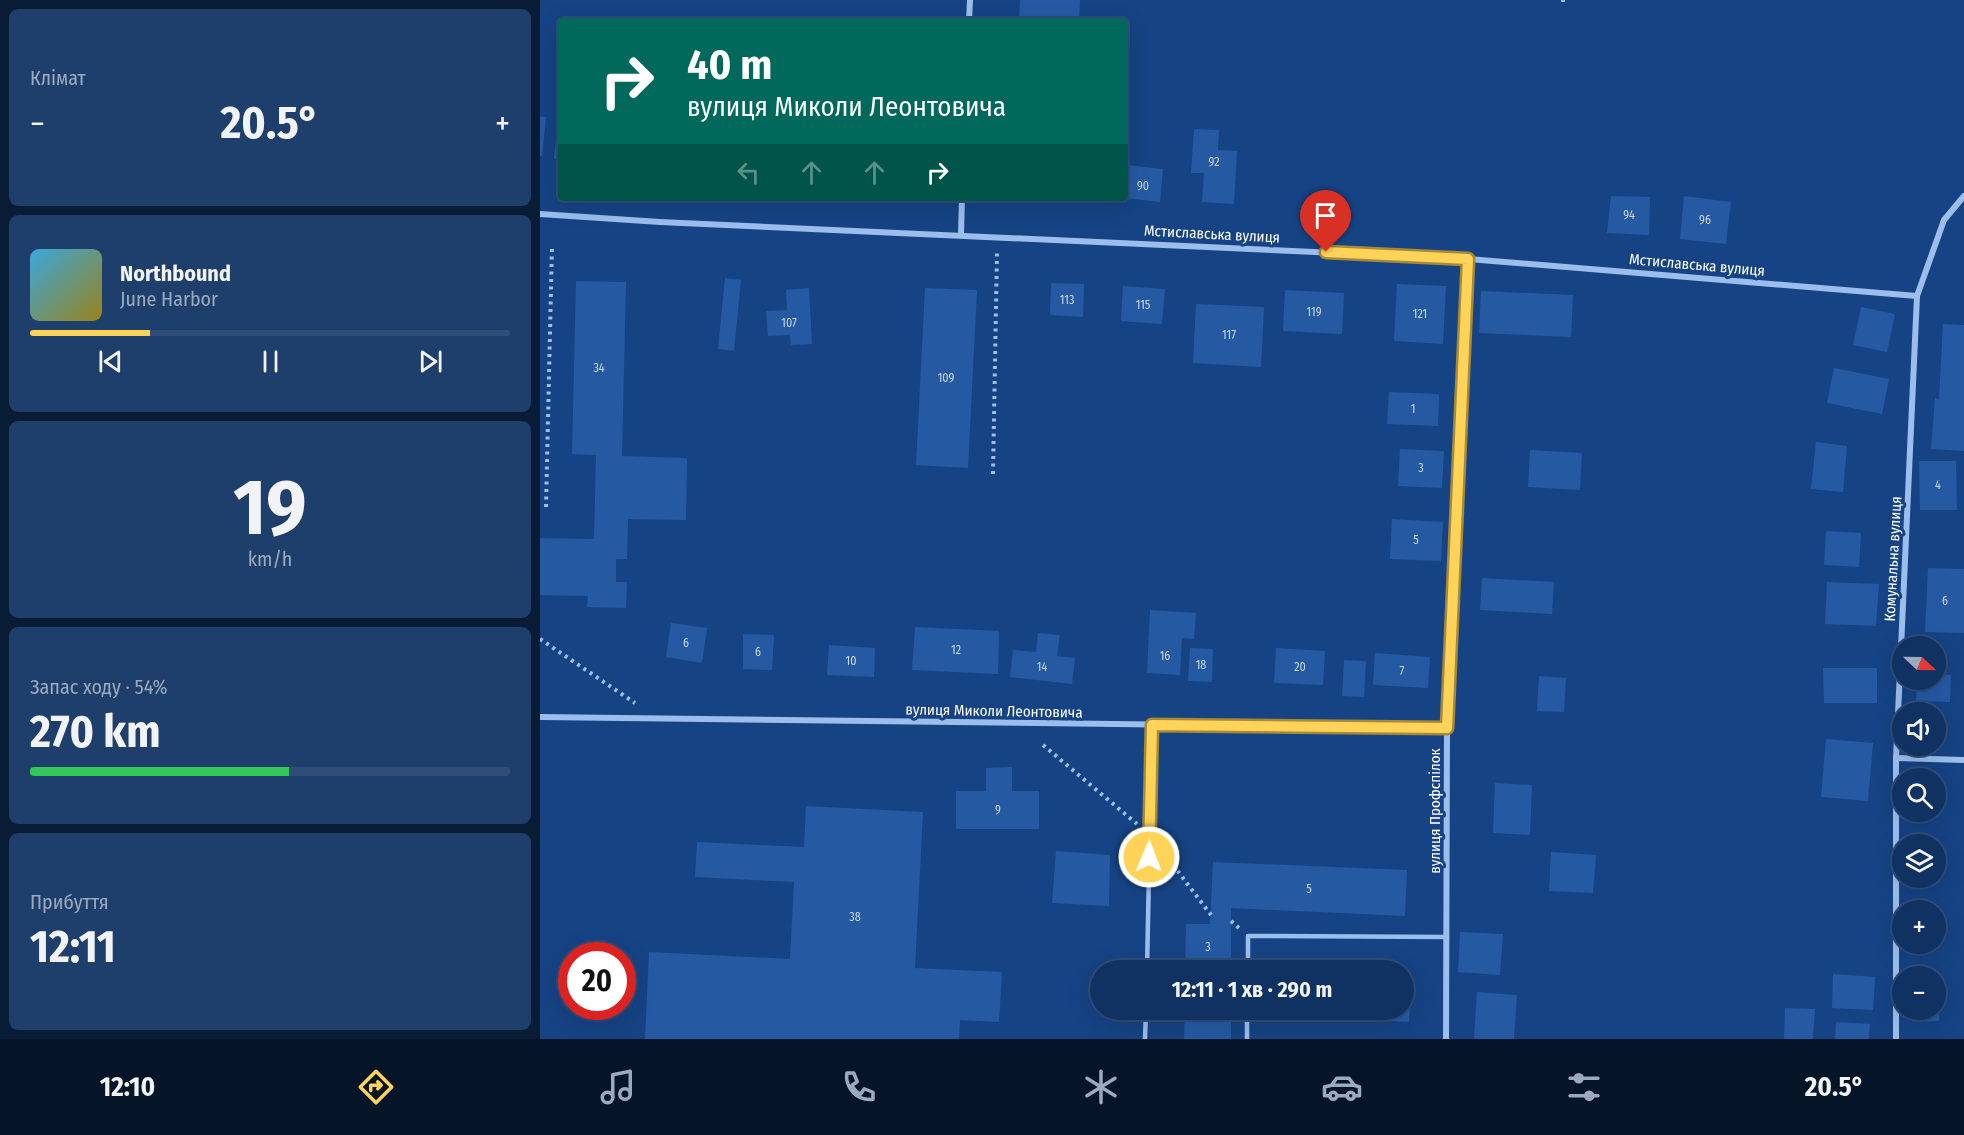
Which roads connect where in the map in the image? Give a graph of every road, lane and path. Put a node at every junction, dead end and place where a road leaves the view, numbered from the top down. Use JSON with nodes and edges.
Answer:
{"nodes":[{"id":1,"x":970,"y":0,"type":"edge"},
{"id":2,"x":969,"y":18,"type":"edge"},
{"id":3,"x":1964,"y":196,"type":"edge"},
{"id":4,"x":962,"y":201,"type":"edge"},
{"id":5,"x":540,"y":214,"type":"edge"},
{"id":6,"x":961,"y":234,"type":"junction"},
{"id":7,"x":997,"y":236,"type":"junction"},
{"id":8,"x":552,"y":245,"type":"dead end"},
{"id":9,"x":1468,"y":259,"type":"junction"},
{"id":10,"x":1917,"y":296,"type":"junction"},
{"id":11,"x":993,"y":474,"type":"dead end"},
{"id":12,"x":546,"y":507,"type":"dead end"},
{"id":13,"x":540,"y":639,"type":"edge"},
{"id":14,"x":540,"y":717,"type":"edge"},
{"id":15,"x":658,"y":718,"type":"junction"},
{"id":16,"x":1152,"y":725,"type":"junction"},
{"id":17,"x":1447,"y":728,"type":"junction"},
{"id":18,"x":1043,"y":745,"type":"dead end"},
{"id":19,"x":1896,"y":758,"type":"junction"},
{"id":20,"x":1964,"y":760,"type":"edge"},
{"id":21,"x":1150,"y":835,"type":"junction"},
{"id":22,"x":1210,"y":915,"type":"dead end"},
{"id":23,"x":1447,"y":937,"type":"junction"},
{"id":24,"x":1147,"y":960,"type":"edge"},
{"id":25,"x":1248,"y":960,"type":"edge"},
{"id":26,"x":1146,"y":1020,"type":"edge"},
{"id":27,"x":1247,"y":1020,"type":"edge"},
{"id":28,"x":1145,"y":1039,"type":"edge"},
{"id":29,"x":1247,"y":1039,"type":"edge"},
{"id":30,"x":1446,"y":1039,"type":"edge"},
{"id":31,"x":1896,"y":1039,"type":"edge"}],
"edges":[{"from":1,"to":2,"type":"street"},
{"from":3,"to":10,"type":"street","name":"Комунальна вулиця"},
{"from":4,"to":6,"type":"street"},
{"from":5,"to":6,"type":"street","name":"Мстиславська вулиця"},
{"from":6,"to":7,"type":"street","name":"Мстиславська вулиця"},
{"from":7,"to":9,"type":"street","name":"Мстиславська вулиця"},
{"from":7,"to":11,"type":"path"},
{"from":8,"to":12,"type":"path"},
{"from":9,"to":10,"type":"street","name":"Мстиславська вулиця"},
{"from":9,"to":17,"type":"street","name":"вулиця Профспілок"},
{"from":10,"to":19,"type":"street","name":"Комунальна вулиця"},
{"from":13,"to":15,"type":"path"},
{"from":14,"to":15,"type":"street","name":"вулиця Миколи Леонтовича"},
{"from":15,"to":16,"type":"street","name":"вулиця Миколи Леонтовича"},
{"from":16,"to":17,"type":"street","name":"вулиця Миколи Леонтовича"},
{"from":16,"to":21,"type":"lane"},
{"from":17,"to":23,"type":"street","name":"вулиця Профспілок"},
{"from":18,"to":21,"type":"path"},
{"from":19,"to":20,"type":"street"},
{"from":19,"to":31,"type":"street","name":"Комунальна вулиця"},
{"from":21,"to":22,"type":"path"},
{"from":21,"to":24,"type":"lane"},
{"from":23,"to":25,"type":"lane"},
{"from":23,"to":30,"type":"street","name":"вулиця Профспілок"},
{"from":26,"to":28,"type":"lane"},
{"from":27,"to":29,"type":"lane"}]}
